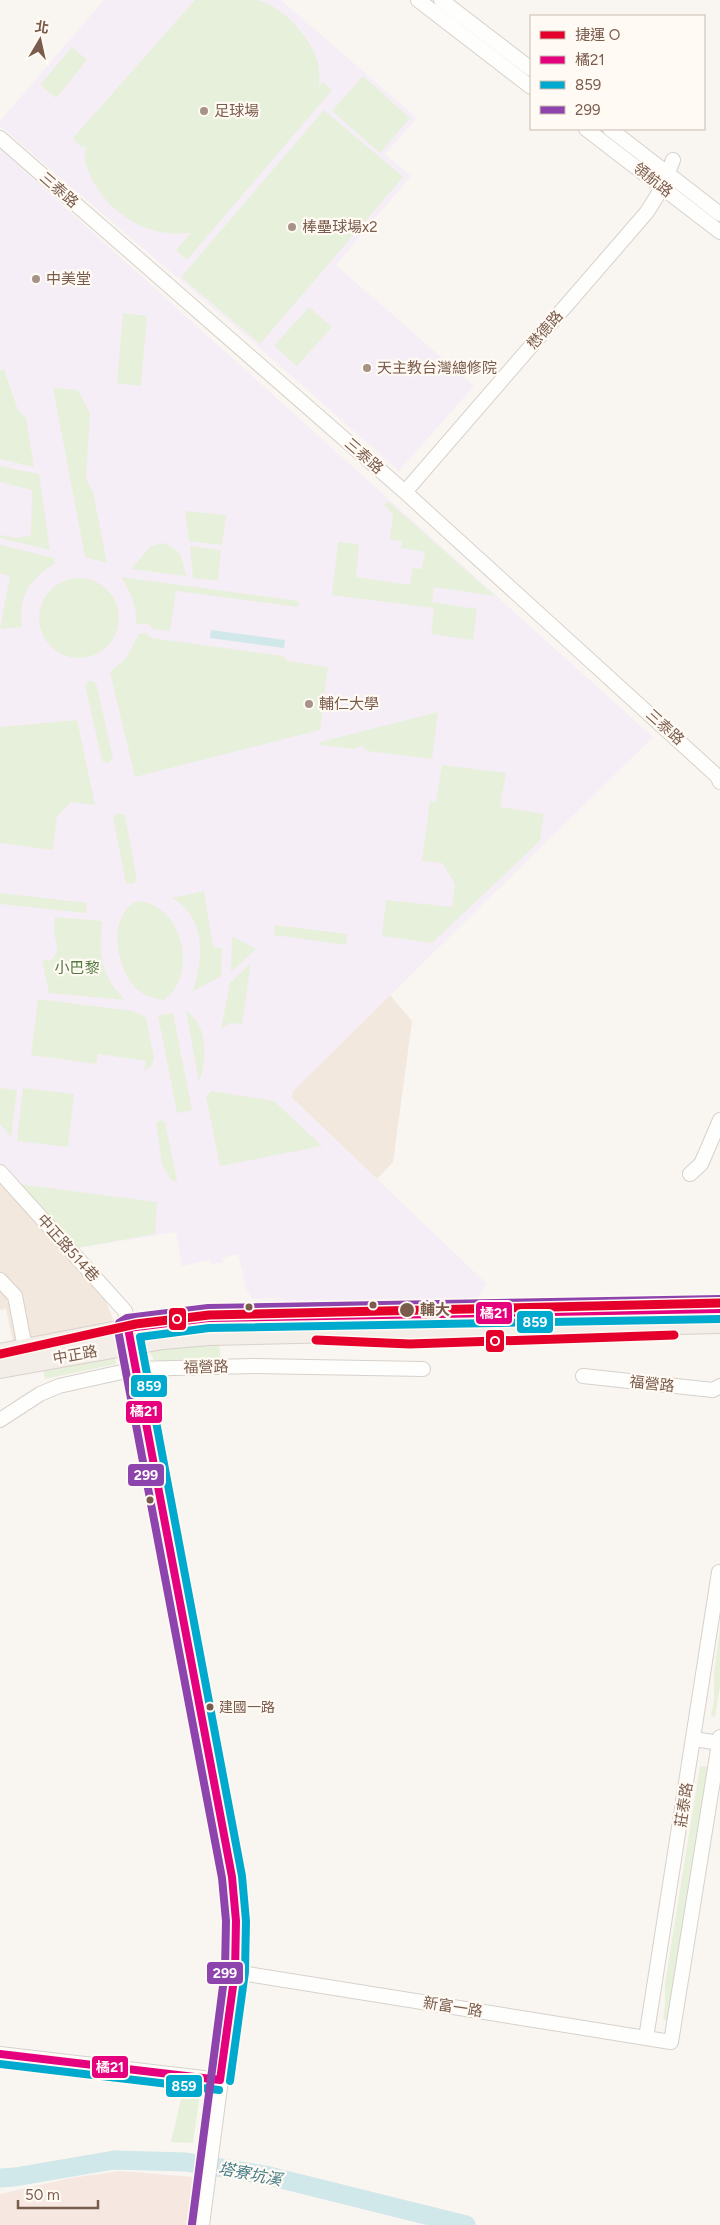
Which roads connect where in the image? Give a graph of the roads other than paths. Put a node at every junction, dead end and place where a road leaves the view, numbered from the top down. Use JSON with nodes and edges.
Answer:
{"nodes":[{"id":1,"x":418,"y":0,"type":"edge"},
{"id":2,"x":447,"y":2,"type":"edge"},
{"id":3,"x":530,"y":68,"type":"edge"},
{"id":4,"x":530,"y":86,"type":"edge"},
{"id":5,"x":587,"y":130,"type":"edge"},
{"id":6,"x":611,"y":130,"type":"edge"},
{"id":7,"x":0,"y":138,"type":"edge"},
{"id":8,"x":673,"y":160,"type":"dead end"},
{"id":9,"x":668,"y":174,"type":"junction"},
{"id":10,"x":662,"y":188,"type":"junction"},
{"id":11,"x":720,"y":214,"type":"edge"},
{"id":12,"x":720,"y":232,"type":"edge"},
{"id":13,"x":405,"y":492,"type":"junction"},
{"id":14,"x":719,"y":779,"type":"edge"},
{"id":15,"x":720,"y":1120,"type":"edge"},
{"id":16,"x":0,"y":1172,"type":"edge"},
{"id":17,"x":690,"y":1174,"type":"dead end"},
{"id":18,"x":0,"y":1280,"type":"edge"},
{"id":19,"x":720,"y":1309,"type":"edge"},
{"id":20,"x":720,"y":1324,"type":"edge"},
{"id":21,"x":228,"y":1326,"type":"junction"},
{"id":22,"x":129,"y":1336,"type":"junction"},
{"id":23,"x":26,"y":1348,"type":"junction"},
{"id":24,"x":0,"y":1353,"type":"edge"},
{"id":25,"x":0,"y":1369,"type":"edge"},
{"id":26,"x":135,"y":1369,"type":"junction"},
{"id":27,"x":423,"y":1369,"type":"dead end"},
{"id":28,"x":584,"y":1376,"type":"dead end"},
{"id":29,"x":720,"y":1386,"type":"edge"},
{"id":30,"x":0,"y":1420,"type":"edge"},
{"id":31,"x":719,"y":1572,"type":"edge"},
{"id":32,"x":694,"y":1739,"type":"junction"},
{"id":33,"x":720,"y":1741,"type":"edge"},
{"id":34,"x":236,"y":1972,"type":"junction"},
{"id":35,"x":646,"y":2038,"type":"junction"},
{"id":36,"x":672,"y":2042,"type":"joint"},
{"id":37,"x":0,"y":2054,"type":"edge"},
{"id":38,"x":220,"y":2080,"type":"junction"},
{"id":39,"x":202,"y":2225,"type":"edge"}],
"edges":[{"from":1,"to":4,"type":"street"},
{"from":2,"to":3,"type":"street"},
{"from":5,"to":10,"type":"street","name":"領航路"},
{"from":6,"to":9,"type":"street","name":"領航路"},
{"from":7,"to":13,"type":"street","name":"三泰路"},
{"from":8,"to":9,"type":"street","name":"懋德路"},
{"from":9,"to":10,"type":"street","name":"懋德路"},
{"from":9,"to":11,"type":"street","name":"領航路"},
{"from":10,"to":12,"type":"street","name":"領航路"},
{"from":10,"to":13,"type":"street","name":"懋德路"},
{"from":13,"to":14,"type":"street","name":"三泰路"},
{"from":15,"to":17,"type":"street"},
{"from":16,"to":22,"type":"street","name":"中正路514巷"},
{"from":18,"to":23,"type":"street"},
{"from":19,"to":21,"type":"main road","name":"中正路"},
{"from":20,"to":21,"type":"main road","name":"中正路"},
{"from":21,"to":22,"type":"main road","name":"中正路"},
{"from":22,"to":23,"type":"main road","name":"中正路"},
{"from":22,"to":25,"type":"main road","name":"中正路"},
{"from":22,"to":26,"type":"street"},
{"from":23,"to":24,"type":"main road","name":"中正路"},
{"from":26,"to":27,"type":"street","name":"福營路"},
{"from":26,"to":30,"type":"street","name":"福營路"},
{"from":26,"to":34,"type":"street"},
{"from":28,"to":29,"type":"street","name":"福營路"},
{"from":31,"to":32,"type":"street","name":"莊泰路"},
{"from":32,"to":33,"type":"street"},
{"from":32,"to":35,"type":"street","name":"莊泰路"},
{"from":33,"to":36,"type":"street","name":"莊泰路"},
{"from":34,"to":35,"type":"street","name":"新富一路"},
{"from":34,"to":38,"type":"street"},
{"from":35,"to":36,"type":"street","name":"新富一路"},
{"from":37,"to":38,"type":"street"},
{"from":38,"to":39,"type":"street"}]}
